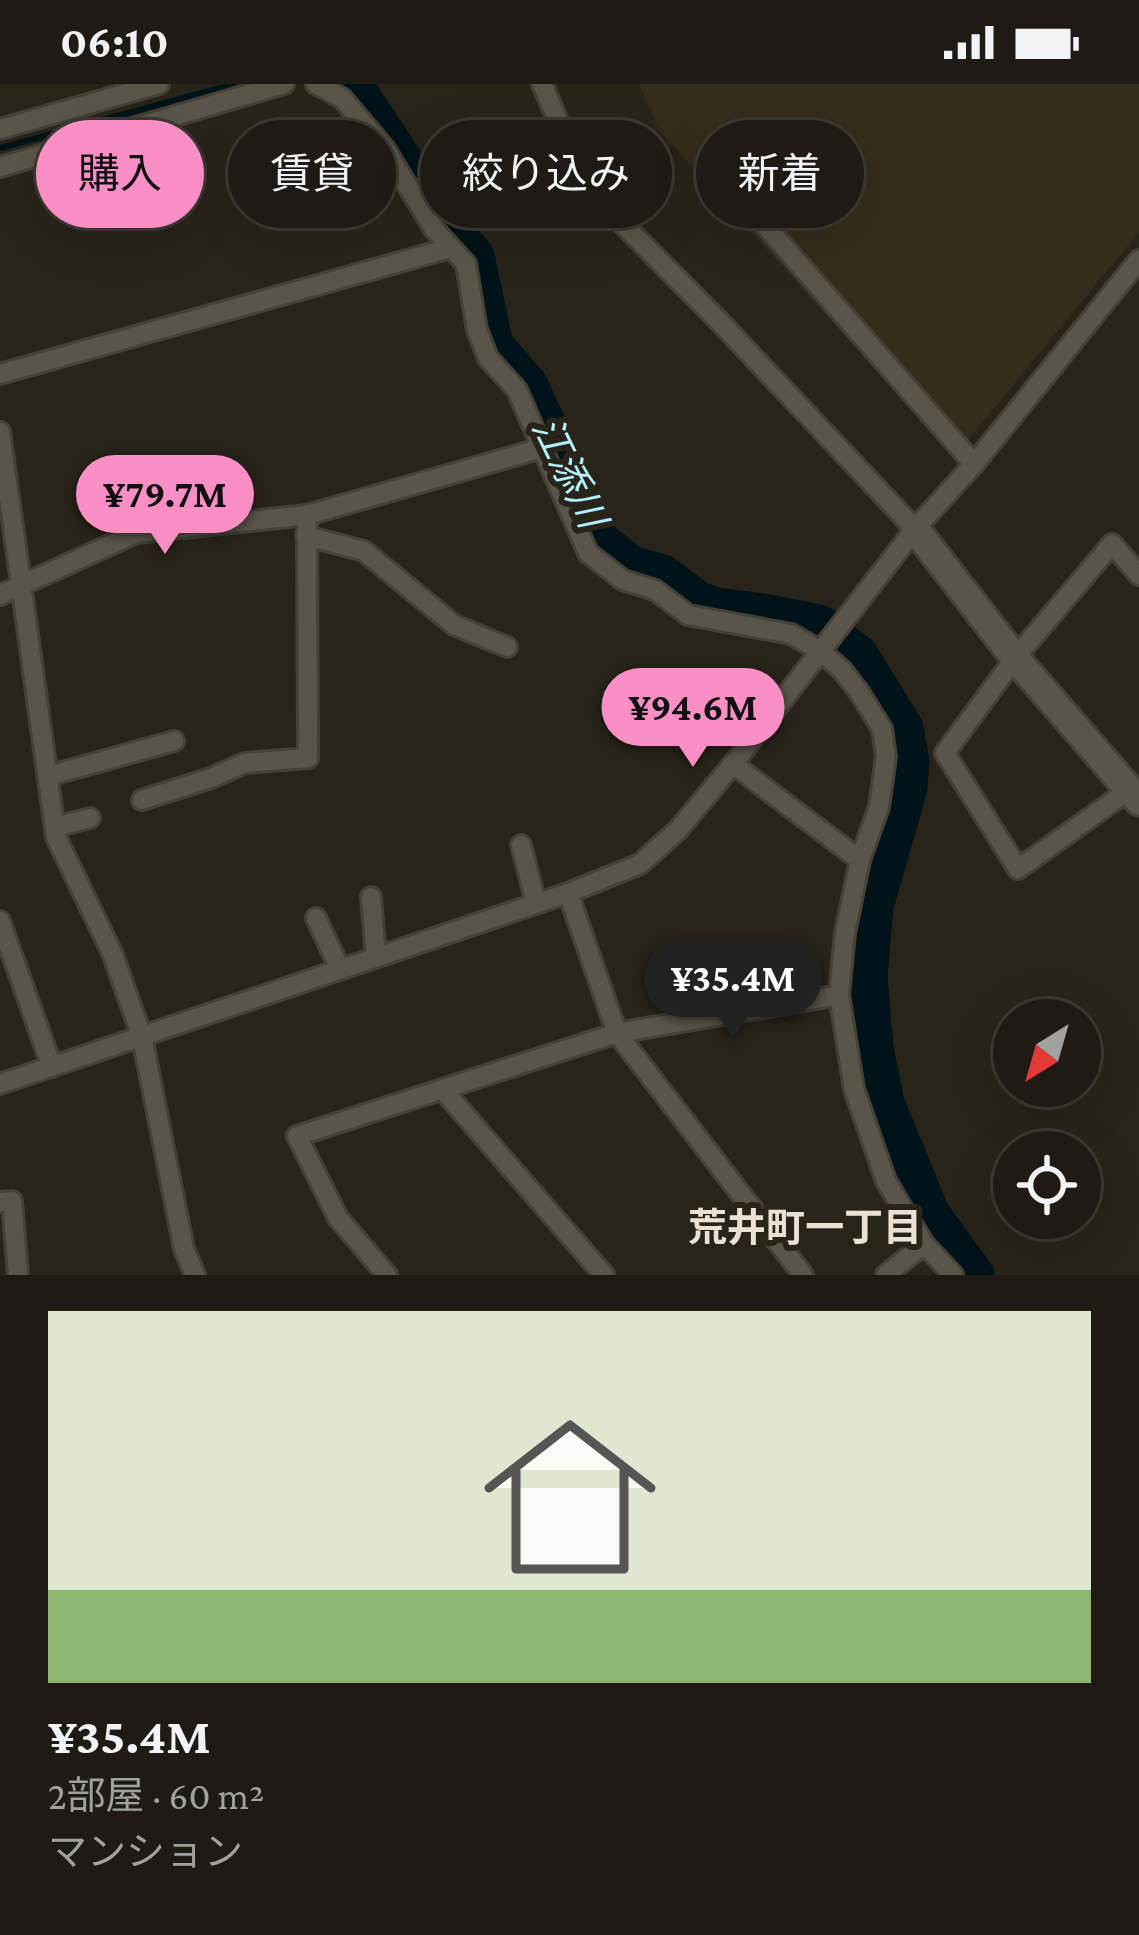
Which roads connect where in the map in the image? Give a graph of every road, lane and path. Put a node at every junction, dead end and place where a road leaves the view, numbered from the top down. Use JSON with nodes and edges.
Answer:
{"nodes":[{"id":1,"x":159,"y":84,"type":"edge"},
{"id":2,"x":284,"y":84,"type":"edge"},
{"id":3,"x":316,"y":84,"type":"edge"},
{"id":4,"x":542,"y":84,"type":"edge"},
{"id":5,"x":0,"y":129,"type":"edge"},
{"id":6,"x":0,"y":167,"type":"edge"},
{"id":7,"x":768,"y":228,"type":"edge"},
{"id":8,"x":451,"y":248,"type":"junction"},
{"id":9,"x":1139,"y":260,"type":"edge"},
{"id":10,"x":0,"y":374,"type":"edge"},
{"id":11,"x":0,"y":431,"type":"edge"},
{"id":12,"x":542,"y":448,"type":"junction"},
{"id":13,"x":974,"y":464,"type":"junction"},
{"id":14,"x":307,"y":515,"type":"junction"},
{"id":15,"x":915,"y":529,"type":"junction"},
{"id":16,"x":305,"y":536,"type":"junction"},
{"id":17,"x":1139,"y":575,"type":"edge"},
{"id":18,"x":20,"y":585,"type":"junction"},
{"id":19,"x":0,"y":595,"type":"edge"},
{"id":20,"x":507,"y":647,"type":"dead end"},
{"id":21,"x":820,"y":650,"type":"junction"},
{"id":22,"x":1015,"y":658,"type":"junction"},
{"id":23,"x":174,"y":741,"type":"dead end"},
{"id":24,"x":733,"y":764,"type":"junction"},
{"id":25,"x":48,"y":776,"type":"junction"},
{"id":26,"x":1134,"y":795,"type":"edge"},
{"id":27,"x":142,"y":800,"type":"dead end"},
{"id":28,"x":90,"y":818,"type":"dead end"},
{"id":29,"x":55,"y":827,"type":"junction"},
{"id":30,"x":520,"y":844,"type":"dead end"},
{"id":31,"x":860,"y":860,"type":"junction"},
{"id":32,"x":568,"y":892,"type":"junction"},
{"id":33,"x":371,"y":897,"type":"dead end"},
{"id":34,"x":536,"y":903,"type":"junction"},
{"id":35,"x":316,"y":918,"type":"dead end"},
{"id":36,"x":0,"y":921,"type":"edge"},
{"id":37,"x":376,"y":957,"type":"junction"},
{"id":38,"x":340,"y":969,"type":"junction"},
{"id":39,"x":839,"y":995,"type":"junction"},
{"id":40,"x":617,"y":1033,"type":"junction"},
{"id":41,"x":142,"y":1037,"type":"junction"},
{"id":42,"x":52,"y":1067,"type":"junction"},
{"id":43,"x":0,"y":1084,"type":"edge"},
{"id":44,"x":443,"y":1090,"type":"junction"},
{"id":45,"x":0,"y":1202,"type":"edge"},
{"id":46,"x":924,"y":1244,"type":"junction"},
{"id":47,"x":18,"y":1275,"type":"edge"},
{"id":48,"x":195,"y":1275,"type":"edge"},
{"id":49,"x":387,"y":1275,"type":"edge"},
{"id":50,"x":604,"y":1275,"type":"edge"},
{"id":51,"x":803,"y":1275,"type":"edge"},
{"id":52,"x":886,"y":1275,"type":"edge"},
{"id":53,"x":953,"y":1275,"type":"edge"}],
"edges":[{"from":1,"to":5,"type":"street"},
{"from":2,"to":6,"type":"street"},
{"from":3,"to":8,"type":"street"},
{"from":4,"to":15,"type":"street"},
{"from":7,"to":13,"type":"street"},
{"from":8,"to":10,"type":"street"},
{"from":8,"to":12,"type":"street"},
{"from":9,"to":13,"type":"street"},
{"from":11,"to":18,"type":"street"},
{"from":12,"to":14,"type":"street"},
{"from":12,"to":21,"type":"street"},
{"from":13,"to":15,"type":"street"},
{"from":14,"to":16,"type":"street"},
{"from":14,"to":18,"type":"street"},
{"from":15,"to":21,"type":"street"},
{"from":15,"to":22,"type":"street"},
{"from":16,"to":20,"type":"street"},
{"from":16,"to":27,"type":"street"},
{"from":17,"to":22,"type":"street"},
{"from":18,"to":19,"type":"street"},
{"from":18,"to":25,"type":"street"},
{"from":21,"to":24,"type":"street"},
{"from":21,"to":31,"type":"street"},
{"from":22,"to":26,"type":"street"},
{"from":22,"to":26,"type":"street"},
{"from":23,"to":25,"type":"street"},
{"from":24,"to":31,"type":"street"},
{"from":24,"to":32,"type":"street"},
{"from":25,"to":29,"type":"street"},
{"from":28,"to":29,"type":"street"},
{"from":29,"to":41,"type":"street"},
{"from":30,"to":34,"type":"street"},
{"from":31,"to":39,"type":"street"},
{"from":32,"to":34,"type":"street"},
{"from":32,"to":40,"type":"street"},
{"from":33,"to":37,"type":"street"},
{"from":34,"to":37,"type":"street"},
{"from":35,"to":38,"type":"street"},
{"from":36,"to":42,"type":"street"},
{"from":37,"to":38,"type":"street"},
{"from":38,"to":41,"type":"street"},
{"from":39,"to":40,"type":"street"},
{"from":39,"to":46,"type":"street"},
{"from":40,"to":44,"type":"street"},
{"from":40,"to":51,"type":"street"},
{"from":41,"to":42,"type":"street"},
{"from":41,"to":48,"type":"street"},
{"from":42,"to":43,"type":"street"},
{"from":44,"to":49,"type":"street"},
{"from":44,"to":50,"type":"street"},
{"from":45,"to":47,"type":"street"},
{"from":46,"to":52,"type":"street"},
{"from":46,"to":53,"type":"street"}]}
